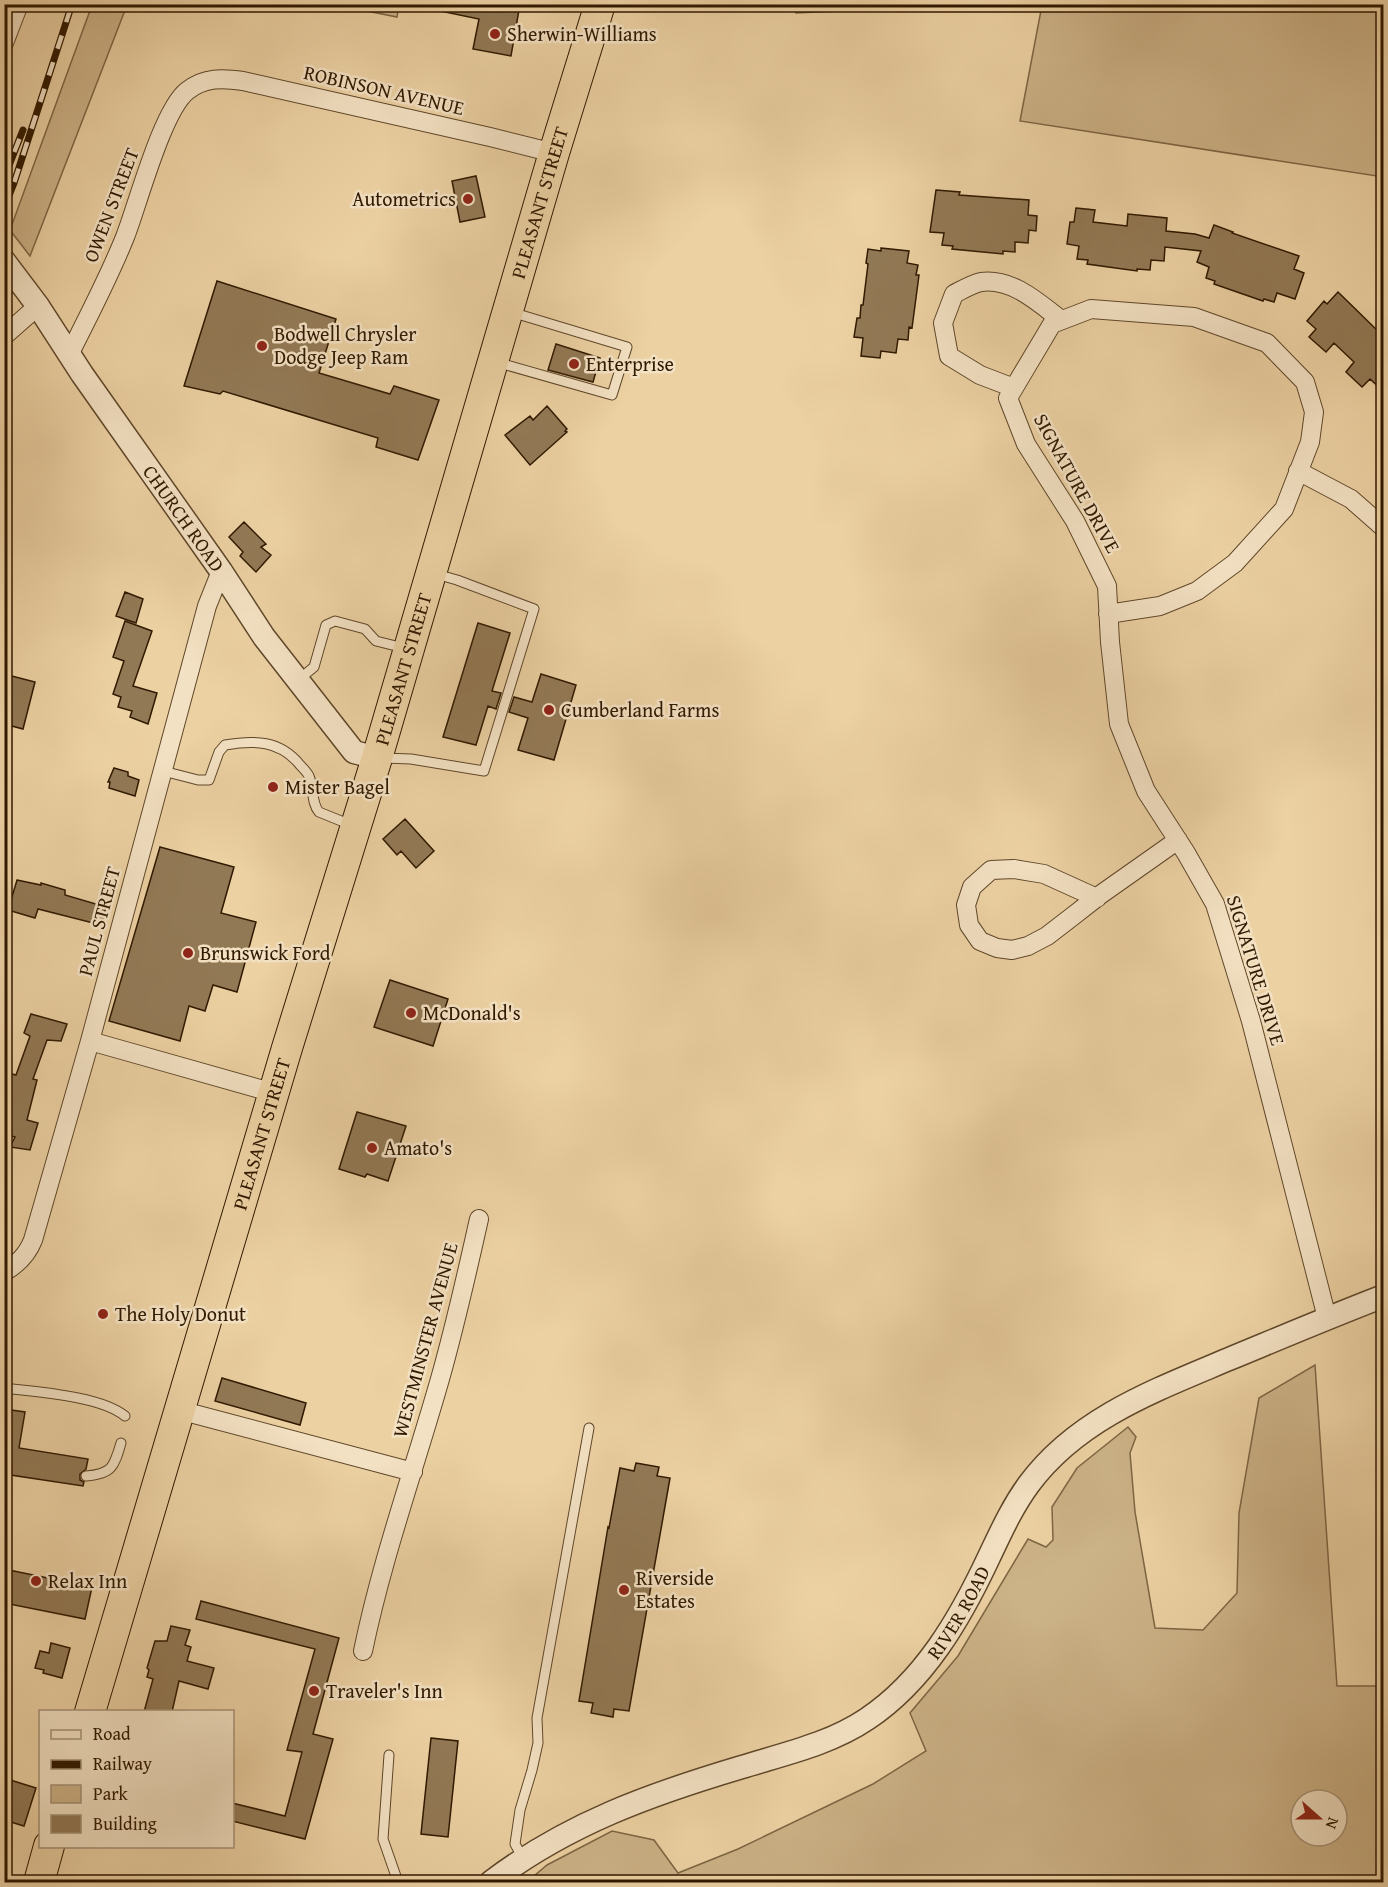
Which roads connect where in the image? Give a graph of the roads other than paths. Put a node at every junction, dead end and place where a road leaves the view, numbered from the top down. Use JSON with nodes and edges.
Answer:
{"nodes":[{"id":1,"x":600,"y":4,"type":"edge"},
{"id":2,"x":12,"y":12,"type":"edge"},
{"id":3,"x":4,"y":43,"type":"edge"},
{"id":4,"x":202,"y":81,"type":"joint"},
{"id":5,"x":554,"y":153,"type":"junction"},
{"id":6,"x":4,"y":261,"type":"edge"},
{"id":7,"x":38,"y":306,"type":"junction"},
{"id":8,"x":508,"y":311,"type":"junction"},
{"id":9,"x":1062,"y":320,"type":"junction"},
{"id":10,"x":4,"y":336,"type":"edge"},
{"id":11,"x":70,"y":353,"type":"junction"},
{"id":12,"x":493,"y":361,"type":"junction"},
{"id":13,"x":1014,"y":388,"type":"junction"},
{"id":14,"x":1298,"y":471,"type":"junction"},
{"id":15,"x":1383,"y":528,"type":"edge"},
{"id":16,"x":221,"y":571,"type":"junction"},
{"id":17,"x":432,"y":573,"type":"junction"},
{"id":18,"x":1108,"y":614,"type":"junction"},
{"id":19,"x":409,"y":650,"type":"junction"},
{"id":20,"x":297,"y":681,"type":"junction"},
{"id":21,"x":377,"y":758,"type":"junction"},
{"id":22,"x":163,"y":771,"type":"junction"},
{"id":23,"x":356,"y":826,"type":"junction"},
{"id":24,"x":1178,"y":840,"type":"junction"},
{"id":25,"x":1097,"y":898,"type":"junction"},
{"id":26,"x":90,"y":1041,"type":"junction"},
{"id":27,"x":274,"y":1093,"type":"junction"},
{"id":28,"x":479,"y":1219,"type":"dead end"},
{"id":29,"x":4,"y":1272,"type":"edge"},
{"id":30,"x":1383,"y":1296,"type":"edge"},
{"id":31,"x":1327,"y":1318,"type":"junction"},
{"id":32,"x":4,"y":1388,"type":"edge"},
{"id":33,"x":179,"y":1410,"type":"junction"},
{"id":34,"x":125,"y":1416,"type":"dead end"},
{"id":35,"x":589,"y":1428,"type":"dead end"},
{"id":36,"x":122,"y":1443,"type":"dead end"},
{"id":37,"x":412,"y":1472,"type":"junction"},
{"id":38,"x":86,"y":1476,"type":"dead end"},
{"id":39,"x":363,"y":1651,"type":"dead end"},
{"id":40,"x":91,"y":1710,"type":"edge"},
{"id":41,"x":388,"y":1755,"type":"dead end"},
{"id":42,"x":48,"y":1848,"type":"edge"},
{"id":43,"x":524,"y":1860,"type":"junction"},
{"id":44,"x":39,"y":1882,"type":"edge"},
{"id":45,"x":398,"y":1882,"type":"edge"},
{"id":46,"x":491,"y":1882,"type":"edge"}],
"edges":[{"from":1,"to":5,"type":"highway","name":"PLEASANT STREET"},
{"from":2,"to":3,"type":"street"},
{"from":4,"to":5,"type":"street","name":"ROBINSON AVENUE"},
{"from":4,"to":11,"type":"street","name":"OWEN STREET"},
{"from":5,"to":8,"type":"highway","name":"PLEASANT STREET"},
{"from":6,"to":7,"type":"street","name":"CHURCH ROAD"},
{"from":7,"to":10,"type":"street"},
{"from":7,"to":11,"type":"street","name":"CHURCH ROAD"},
{"from":8,"to":12,"type":"highway","name":"PLEASANT STREET"},
{"from":8,"to":12,"type":"lane"},
{"from":9,"to":13,"type":"street"},
{"from":9,"to":13,"type":"street"},
{"from":9,"to":14,"type":"street"},
{"from":11,"to":16,"type":"street","name":"CHURCH ROAD"},
{"from":12,"to":17,"type":"highway","name":"PLEASANT STREET"},
{"from":13,"to":18,"type":"street","name":"SIGNATURE DRIVE"},
{"from":14,"to":15,"type":"street"},
{"from":14,"to":18,"type":"street"},
{"from":16,"to":20,"type":"street","name":"CHURCH ROAD"},
{"from":16,"to":22,"type":"street","name":"PAUL STREET"},
{"from":17,"to":19,"type":"highway","name":"PLEASANT STREET"},
{"from":17,"to":21,"type":"lane"},
{"from":18,"to":24,"type":"street","name":"SIGNATURE DRIVE"},
{"from":19,"to":20,"type":"lane"},
{"from":19,"to":21,"type":"highway","name":"PLEASANT STREET"},
{"from":20,"to":21,"type":"street","name":"CHURCH ROAD"},
{"from":21,"to":23,"type":"highway","name":"PLEASANT STREET"},
{"from":22,"to":23,"type":"lane"},
{"from":22,"to":26,"type":"street","name":"PAUL STREET"},
{"from":23,"to":27,"type":"highway","name":"PLEASANT STREET"},
{"from":24,"to":25,"type":"street"},
{"from":24,"to":31,"type":"street","name":"SIGNATURE DRIVE"},
{"from":25,"to":25,"type":"street"},
{"from":26,"to":27,"type":"street"},
{"from":26,"to":29,"type":"street","name":"PAUL STREET"},
{"from":27,"to":33,"type":"highway","name":"PLEASANT STREET"},
{"from":28,"to":37,"type":"street","name":"WESTMINSTER AVENUE"},
{"from":30,"to":31,"type":"street","name":"RIVER ROAD"},
{"from":31,"to":43,"type":"street","name":"RIVER ROAD"},
{"from":32,"to":34,"type":"lane"},
{"from":33,"to":37,"type":"street"},
{"from":33,"to":40,"type":"highway","name":"PLEASANT STREET"},
{"from":35,"to":43,"type":"lane"},
{"from":36,"to":38,"type":"lane"},
{"from":37,"to":39,"type":"street","name":"WESTMINSTER AVENUE"},
{"from":41,"to":45,"type":"lane"},
{"from":42,"to":44,"type":"highway"},
{"from":43,"to":46,"type":"street","name":"RIVER ROAD"}]}
